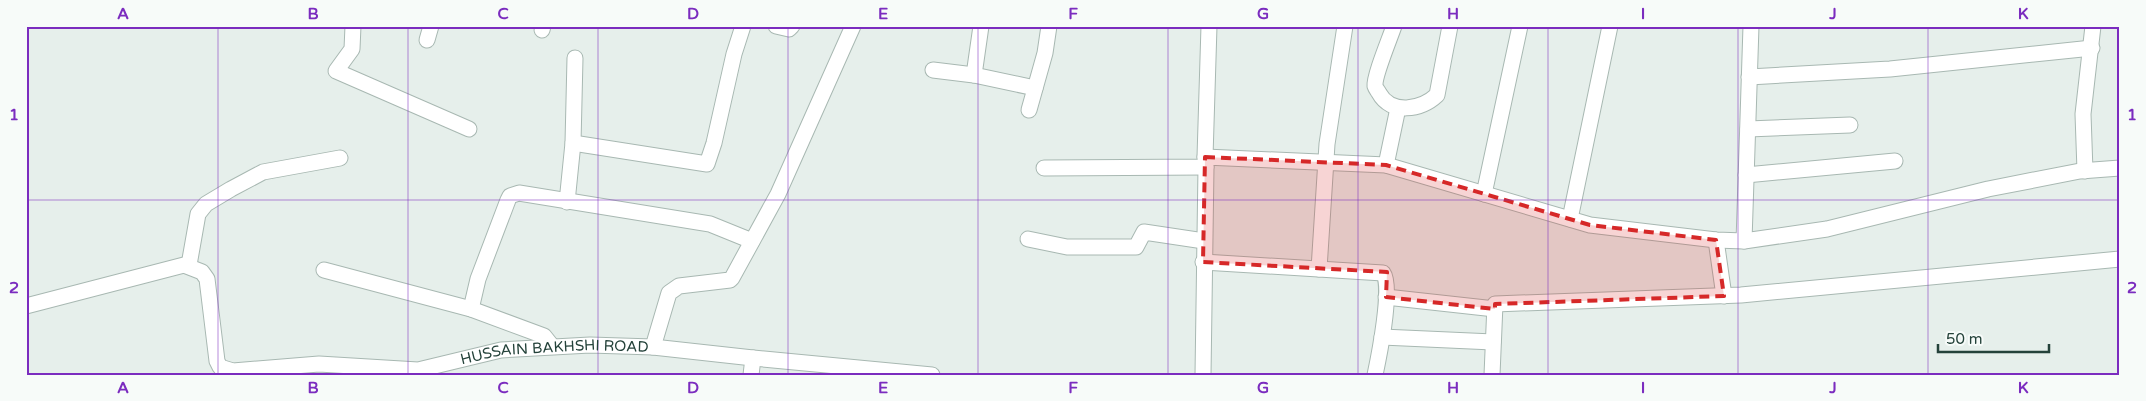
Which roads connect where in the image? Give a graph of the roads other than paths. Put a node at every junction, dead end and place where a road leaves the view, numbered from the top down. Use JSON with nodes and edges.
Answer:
{"nodes":[{"id":1,"x":352,"y":26,"type":"edge"},
{"id":2,"x":743,"y":26,"type":"edge"},
{"id":3,"x":776,"y":26,"type":"edge"},
{"id":4,"x":792,"y":26,"type":"edge"},
{"id":5,"x":853,"y":26,"type":"edge"},
{"id":6,"x":981,"y":26,"type":"edge"},
{"id":7,"x":1049,"y":26,"type":"edge"},
{"id":8,"x":1209,"y":26,"type":"edge"},
{"id":9,"x":1345,"y":26,"type":"edge"},
{"id":10,"x":1394,"y":26,"type":"edge"},
{"id":11,"x":1450,"y":26,"type":"edge"},
{"id":12,"x":1520,"y":26,"type":"edge"},
{"id":13,"x":1610,"y":26,"type":"edge"},
{"id":14,"x":1751,"y":26,"type":"edge"},
{"id":15,"x":2093,"y":26,"type":"edge"},
{"id":16,"x":2092,"y":48,"type":"junction"},
{"id":17,"x":575,"y":58,"type":"dead end"},
{"id":18,"x":933,"y":70,"type":"dead end"},
{"id":19,"x":974,"y":75,"type":"junction"},
{"id":20,"x":1749,"y":77,"type":"junction"},
{"id":21,"x":1035,"y":88,"type":"junction"},
{"id":22,"x":1398,"y":108,"type":"junction"},
{"id":23,"x":1029,"y":110,"type":"dead end"},
{"id":24,"x":1850,"y":125,"type":"dead end"},
{"id":25,"x":469,"y":129,"type":"dead end"},
{"id":26,"x":1748,"y":129,"type":"junction"},
{"id":27,"x":573,"y":143,"type":"junction"},
{"id":28,"x":340,"y":158,"type":"dead end"},
{"id":29,"x":1895,"y":160,"type":"dead end"},
{"id":30,"x":1205,"y":162,"type":"junction"},
{"id":31,"x":1326,"y":162,"type":"junction"},
{"id":32,"x":1386,"y":165,"type":"junction"},
{"id":33,"x":1044,"y":168,"type":"dead end"},
{"id":34,"x":2120,"y":168,"type":"edge"},
{"id":35,"x":2085,"y":171,"type":"junction"},
{"id":36,"x":1746,"y":175,"type":"junction"},
{"id":37,"x":1484,"y":194,"type":"junction"},
{"id":38,"x":567,"y":202,"type":"junction"},
{"id":39,"x":1570,"y":219,"type":"junction"},
{"id":40,"x":1028,"y":239,"type":"dead end"},
{"id":41,"x":752,"y":240,"type":"junction"},
{"id":42,"x":1716,"y":240,"type":"junction"},
{"id":43,"x":1204,"y":241,"type":"junction"},
{"id":44,"x":1744,"y":241,"type":"junction"},
{"id":45,"x":2120,"y":259,"type":"edge"},
{"id":46,"x":1203,"y":262,"type":"junction"},
{"id":47,"x":189,"y":265,"type":"junction"},
{"id":48,"x":1319,"y":269,"type":"junction"},
{"id":49,"x":324,"y":270,"type":"dead end"},
{"id":50,"x":1724,"y":296,"type":"junction"},
{"id":51,"x":1386,"y":297,"type":"junction"},
{"id":52,"x":26,"y":306,"type":"edge"},
{"id":53,"x":472,"y":309,"type":"junction"},
{"id":54,"x":1495,"y":309,"type":"junction"},
{"id":55,"x":1382,"y":337,"type":"junction"},
{"id":56,"x":1493,"y":342,"type":"junction"},
{"id":57,"x":552,"y":346,"type":"junction"},
{"id":58,"x":653,"y":347,"type":"junction"},
{"id":59,"x":753,"y":358,"type":"junction"},
{"id":60,"x":751,"y":375,"type":"edge"},
{"id":61,"x":932,"y":375,"type":"edge"},
{"id":62,"x":1203,"y":375,"type":"edge"},
{"id":63,"x":1375,"y":375,"type":"edge"},
{"id":64,"x":1492,"y":375,"type":"edge"}],
"edges":[{"from":1,"to":25,"type":"street"},
{"from":2,"to":27,"type":"street"},
{"from":3,"to":4,"type":"street"},
{"from":5,"to":41,"type":"street"},
{"from":6,"to":19,"type":"street"},
{"from":7,"to":21,"type":"street"},
{"from":8,"to":30,"type":"street"},
{"from":9,"to":31,"type":"street"},
{"from":10,"to":22,"type":"street"},
{"from":11,"to":22,"type":"street"},
{"from":12,"to":37,"type":"street"},
{"from":13,"to":39,"type":"street"},
{"from":14,"to":20,"type":"street"},
{"from":15,"to":16,"type":"street"},
{"from":16,"to":20,"type":"street"},
{"from":16,"to":35,"type":"street"},
{"from":17,"to":27,"type":"street"},
{"from":18,"to":19,"type":"street"},
{"from":19,"to":21,"type":"street"},
{"from":20,"to":26,"type":"street"},
{"from":21,"to":23,"type":"street"},
{"from":22,"to":32,"type":"street"},
{"from":24,"to":26,"type":"street"},
{"from":26,"to":36,"type":"street"},
{"from":27,"to":38,"type":"street"},
{"from":28,"to":47,"type":"street"},
{"from":29,"to":36,"type":"street"},
{"from":30,"to":31,"type":"street"},
{"from":30,"to":33,"type":"street"},
{"from":30,"to":43,"type":"street"},
{"from":31,"to":32,"type":"street"},
{"from":31,"to":48,"type":"street"},
{"from":32,"to":37,"type":"street"},
{"from":34,"to":35,"type":"street"},
{"from":35,"to":44,"type":"street"},
{"from":36,"to":44,"type":"street"},
{"from":37,"to":39,"type":"street"},
{"from":38,"to":41,"type":"street"},
{"from":38,"to":53,"type":"street"},
{"from":39,"to":42,"type":"street"},
{"from":40,"to":43,"type":"street"},
{"from":41,"to":58,"type":"street"},
{"from":42,"to":44,"type":"street"},
{"from":42,"to":50,"type":"street"},
{"from":43,"to":46,"type":"street"},
{"from":45,"to":50,"type":"street"},
{"from":46,"to":48,"type":"street"},
{"from":46,"to":62,"type":"street"},
{"from":47,"to":52,"type":"street"},
{"from":47,"to":57,"type":"street","name":"HUSSAIN BAKHSHI ROAD"},
{"from":48,"to":51,"type":"street"},
{"from":49,"to":53,"type":"street"},
{"from":50,"to":54,"type":"street"},
{"from":51,"to":54,"type":"street"},
{"from":51,"to":55,"type":"street"},
{"from":53,"to":57,"type":"street"},
{"from":54,"to":56,"type":"street"},
{"from":55,"to":56,"type":"street"},
{"from":55,"to":63,"type":"street"},
{"from":56,"to":64,"type":"street"},
{"from":57,"to":58,"type":"street","name":"HUSSAIN BAKHSHI ROAD"},
{"from":58,"to":59,"type":"street","name":"HUSSAIN BAKHSHI ROAD"},
{"from":59,"to":60,"type":"street"},
{"from":59,"to":61,"type":"street","name":"HUSSAIN BAKHSHI ROAD"}]}
